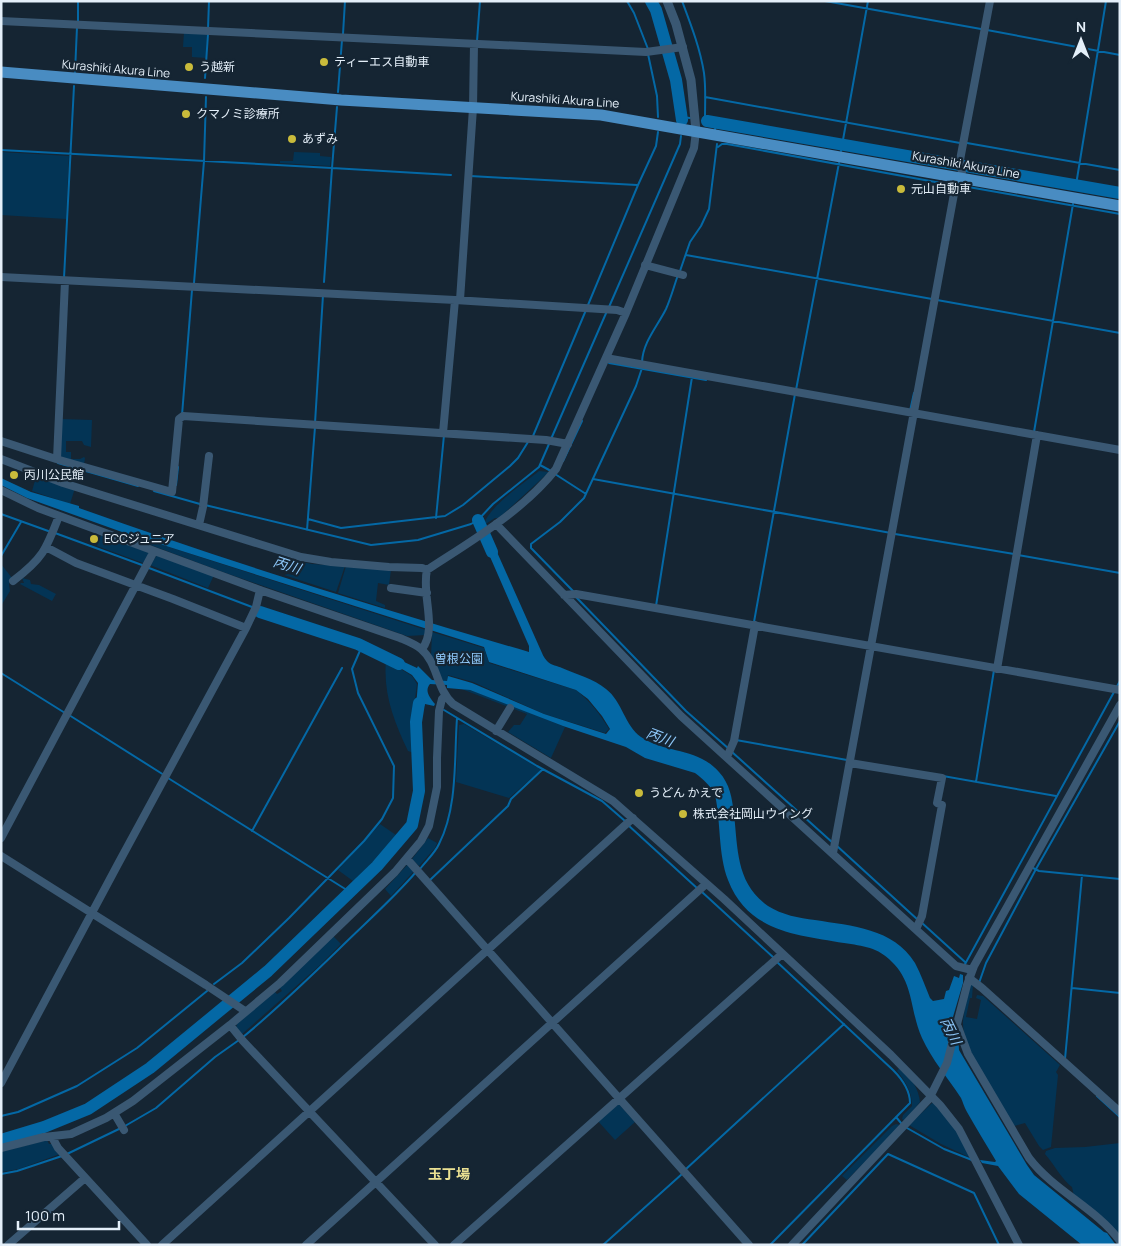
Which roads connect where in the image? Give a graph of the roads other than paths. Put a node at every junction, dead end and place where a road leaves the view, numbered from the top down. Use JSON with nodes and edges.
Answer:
{"nodes":[{"id":1,"x":667,"y":1,"type":"edge"},
{"id":2,"x":990,"y":1,"type":"edge"},
{"id":3,"x":1,"y":22,"type":"edge"},
{"id":4,"x":475,"y":44,"type":"junction"},
{"id":5,"x":682,"y":47,"type":"junction"},
{"id":6,"x":1,"y":72,"type":"edge"},
{"id":7,"x":473,"y":108,"type":"junction"},
{"id":8,"x":696,"y":131,"type":"junction"},
{"id":9,"x":959,"y":176,"type":"junction"},
{"id":10,"x":1120,"y":206,"type":"edge"},
{"id":11,"x":645,"y":265,"type":"junction"},
{"id":12,"x":680,"y":275,"type":"dead end"},
{"id":13,"x":1,"y":277,"type":"edge"},
{"id":14,"x":65,"y":282,"type":"junction"},
{"id":15,"x":456,"y":301,"type":"junction"},
{"id":16,"x":626,"y":313,"type":"junction"},
{"id":17,"x":606,"y":358,"type":"junction"},
{"id":18,"x":912,"y":414,"type":"junction"},
{"id":19,"x":442,"y":433,"type":"junction"},
{"id":20,"x":1035,"y":436,"type":"junction"},
{"id":21,"x":1,"y":441,"type":"edge"},
{"id":22,"x":568,"y":444,"type":"junction"},
{"id":23,"x":1120,"y":450,"type":"edge"},
{"id":24,"x":209,"y":456,"type":"dead end"},
{"id":25,"x":55,"y":458,"type":"junction"},
{"id":26,"x":1,"y":460,"type":"edge"},
{"id":27,"x":1,"y":490,"type":"edge"},
{"id":28,"x":59,"y":516,"type":"junction"},
{"id":29,"x":496,"y":524,"type":"junction"},
{"id":30,"x":199,"y":525,"type":"junction"},
{"id":31,"x":46,"y":547,"type":"junction"},
{"id":32,"x":154,"y":551,"type":"junction"},
{"id":33,"x":427,"y":570,"type":"junction"},
{"id":34,"x":13,"y":581,"type":"dead end"},
{"id":35,"x":135,"y":584,"type":"junction"},
{"id":36,"x":391,"y":588,"type":"dead end"},
{"id":37,"x":260,"y":590,"type":"junction"},
{"id":38,"x":427,"y":593,"type":"junction"},
{"id":39,"x":571,"y":594,"type":"junction"},
{"id":40,"x":244,"y":627,"type":"junction"},
{"id":41,"x":755,"y":627,"type":"junction"},
{"id":42,"x":870,"y":646,"type":"junction"},
{"id":43,"x":422,"y":649,"type":"junction"},
{"id":44,"x":995,"y":668,"type":"junction"},
{"id":45,"x":1117,"y":689,"type":"edge"},
{"id":46,"x":443,"y":692,"type":"junction"},
{"id":47,"x":1120,"y":705,"type":"edge"},
{"id":48,"x":510,"y":708,"type":"dead end"},
{"id":49,"x":496,"y":731,"type":"junction"},
{"id":50,"x":731,"y":748,"type":"junction"},
{"id":51,"x":850,"y":761,"type":"junction"},
{"id":52,"x":629,"y":822,"type":"junction"},
{"id":53,"x":1,"y":838,"type":"edge"},
{"id":54,"x":834,"y":846,"type":"junction"},
{"id":55,"x":1,"y":856,"type":"edge"},
{"id":56,"x":407,"y":858,"type":"junction"},
{"id":57,"x":702,"y":888,"type":"junction"},
{"id":58,"x":92,"y":913,"type":"junction"},
{"id":59,"x":919,"y":924,"type":"junction"},
{"id":60,"x":487,"y":950,"type":"junction"},
{"id":61,"x":778,"y":958,"type":"junction"},
{"id":62,"x":967,"y":972,"type":"junction"},
{"id":63,"x":245,"y":1011,"type":"junction"},
{"id":64,"x":551,"y":1022,"type":"junction"},
{"id":65,"x":230,"y":1025,"type":"junction"},
{"id":66,"x":957,"y":1028,"type":"junction"},
{"id":67,"x":1,"y":1083,"type":"edge"},
{"id":68,"x":932,"y":1093,"type":"junction"},
{"id":69,"x":617,"y":1098,"type":"junction"},
{"id":70,"x":1120,"y":1112,"type":"edge"},
{"id":71,"x":114,"y":1113,"type":"junction"},
{"id":72,"x":308,"y":1113,"type":"junction"},
{"id":73,"x":123,"y":1128,"type":"dead end"},
{"id":74,"x":52,"y":1137,"type":"junction"},
{"id":75,"x":1,"y":1148,"type":"edge"},
{"id":76,"x":84,"y":1180,"type":"junction"},
{"id":77,"x":375,"y":1182,"type":"junction"},
{"id":78,"x":1120,"y":1241,"type":"edge"},
{"id":79,"x":8,"y":1245,"type":"edge"},
{"id":80,"x":147,"y":1245,"type":"edge"},
{"id":81,"x":162,"y":1245,"type":"edge"},
{"id":82,"x":306,"y":1245,"type":"edge"},
{"id":83,"x":435,"y":1245,"type":"edge"},
{"id":84,"x":454,"y":1245,"type":"edge"},
{"id":85,"x":749,"y":1245,"type":"edge"},
{"id":86,"x":792,"y":1245,"type":"edge"},
{"id":87,"x":1018,"y":1245,"type":"edge"}],
"edges":[{"from":1,"to":5,"type":"street"},
{"from":2,"to":9,"type":"street"},
{"from":3,"to":4,"type":"street"},
{"from":4,"to":5,"type":"street"},
{"from":4,"to":7,"type":"street"},
{"from":5,"to":8,"type":"street"},
{"from":6,"to":7,"type":"main road","name":"Kurashiki Akura Line"},
{"from":7,"to":8,"type":"main road","name":"Kurashiki Akura Line"},
{"from":7,"to":15,"type":"street"},
{"from":8,"to":9,"type":"main road","name":"Kurashiki Akura Line"},
{"from":8,"to":11,"type":"street"},
{"from":9,"to":10,"type":"main road","name":"Kurashiki Akura Line"},
{"from":9,"to":18,"type":"street"},
{"from":11,"to":12,"type":"street"},
{"from":11,"to":16,"type":"street"},
{"from":13,"to":14,"type":"street"},
{"from":14,"to":15,"type":"street"},
{"from":14,"to":25,"type":"street"},
{"from":15,"to":16,"type":"street"},
{"from":15,"to":19,"type":"street"},
{"from":16,"to":17,"type":"street"},
{"from":17,"to":18,"type":"street"},
{"from":17,"to":22,"type":"street"},
{"from":18,"to":20,"type":"street"},
{"from":18,"to":42,"type":"street"},
{"from":19,"to":22,"type":"street"},
{"from":19,"to":25,"type":"street"},
{"from":20,"to":23,"type":"street"},
{"from":20,"to":44,"type":"street"},
{"from":21,"to":25,"type":"street"},
{"from":22,"to":29,"type":"street"},
{"from":24,"to":30,"type":"street"},
{"from":26,"to":30,"type":"street"},
{"from":27,"to":28,"type":"street"},
{"from":28,"to":31,"type":"street"},
{"from":28,"to":32,"type":"street"},
{"from":29,"to":33,"type":"street"},
{"from":29,"to":39,"type":"street"},
{"from":30,"to":33,"type":"street"},
{"from":31,"to":34,"type":"street"},
{"from":31,"to":35,"type":"street"},
{"from":32,"to":35,"type":"street"},
{"from":32,"to":37,"type":"street"},
{"from":33,"to":38,"type":"street"},
{"from":35,"to":40,"type":"street"},
{"from":35,"to":53,"type":"street"},
{"from":36,"to":38,"type":"street"},
{"from":37,"to":40,"type":"street"},
{"from":37,"to":43,"type":"street"},
{"from":38,"to":43,"type":"street"},
{"from":39,"to":41,"type":"street"},
{"from":39,"to":50,"type":"street"},
{"from":40,"to":58,"type":"street"},
{"from":41,"to":42,"type":"street"},
{"from":41,"to":50,"type":"street"},
{"from":42,"to":44,"type":"street"},
{"from":42,"to":51,"type":"street"},
{"from":43,"to":46,"type":"street"},
{"from":44,"to":45,"type":"street"},
{"from":46,"to":49,"type":"street"},
{"from":46,"to":56,"type":"street"},
{"from":47,"to":62,"type":"street"},
{"from":48,"to":49,"type":"street"},
{"from":49,"to":52,"type":"street"},
{"from":50,"to":54,"type":"street"},
{"from":51,"to":54,"type":"street"},
{"from":51,"to":59,"type":"street"},
{"from":52,"to":57,"type":"street"},
{"from":52,"to":60,"type":"street"},
{"from":54,"to":59,"type":"street"},
{"from":55,"to":58,"type":"street"},
{"from":56,"to":60,"type":"street"},
{"from":56,"to":63,"type":"street"},
{"from":57,"to":61,"type":"street"},
{"from":57,"to":64,"type":"street"},
{"from":58,"to":63,"type":"street"},
{"from":58,"to":67,"type":"street"},
{"from":59,"to":62,"type":"street"},
{"from":60,"to":64,"type":"street"},
{"from":60,"to":72,"type":"street"},
{"from":61,"to":68,"type":"street"},
{"from":61,"to":69,"type":"street"},
{"from":62,"to":66,"type":"street"},
{"from":62,"to":70,"type":"street"},
{"from":63,"to":65,"type":"street"},
{"from":64,"to":69,"type":"street"},
{"from":64,"to":77,"type":"street"},
{"from":65,"to":71,"type":"street"},
{"from":65,"to":72,"type":"street"},
{"from":66,"to":68,"type":"street"},
{"from":66,"to":78,"type":"street"},
{"from":68,"to":86,"type":"street"},
{"from":68,"to":87,"type":"street"},
{"from":69,"to":84,"type":"street"},
{"from":69,"to":85,"type":"street"},
{"from":71,"to":73,"type":"street"},
{"from":71,"to":74,"type":"street"},
{"from":72,"to":77,"type":"street"},
{"from":72,"to":81,"type":"street"},
{"from":74,"to":75,"type":"street"},
{"from":74,"to":76,"type":"street"},
{"from":76,"to":79,"type":"street"},
{"from":76,"to":80,"type":"street"},
{"from":77,"to":82,"type":"street"},
{"from":77,"to":83,"type":"street"}]}
